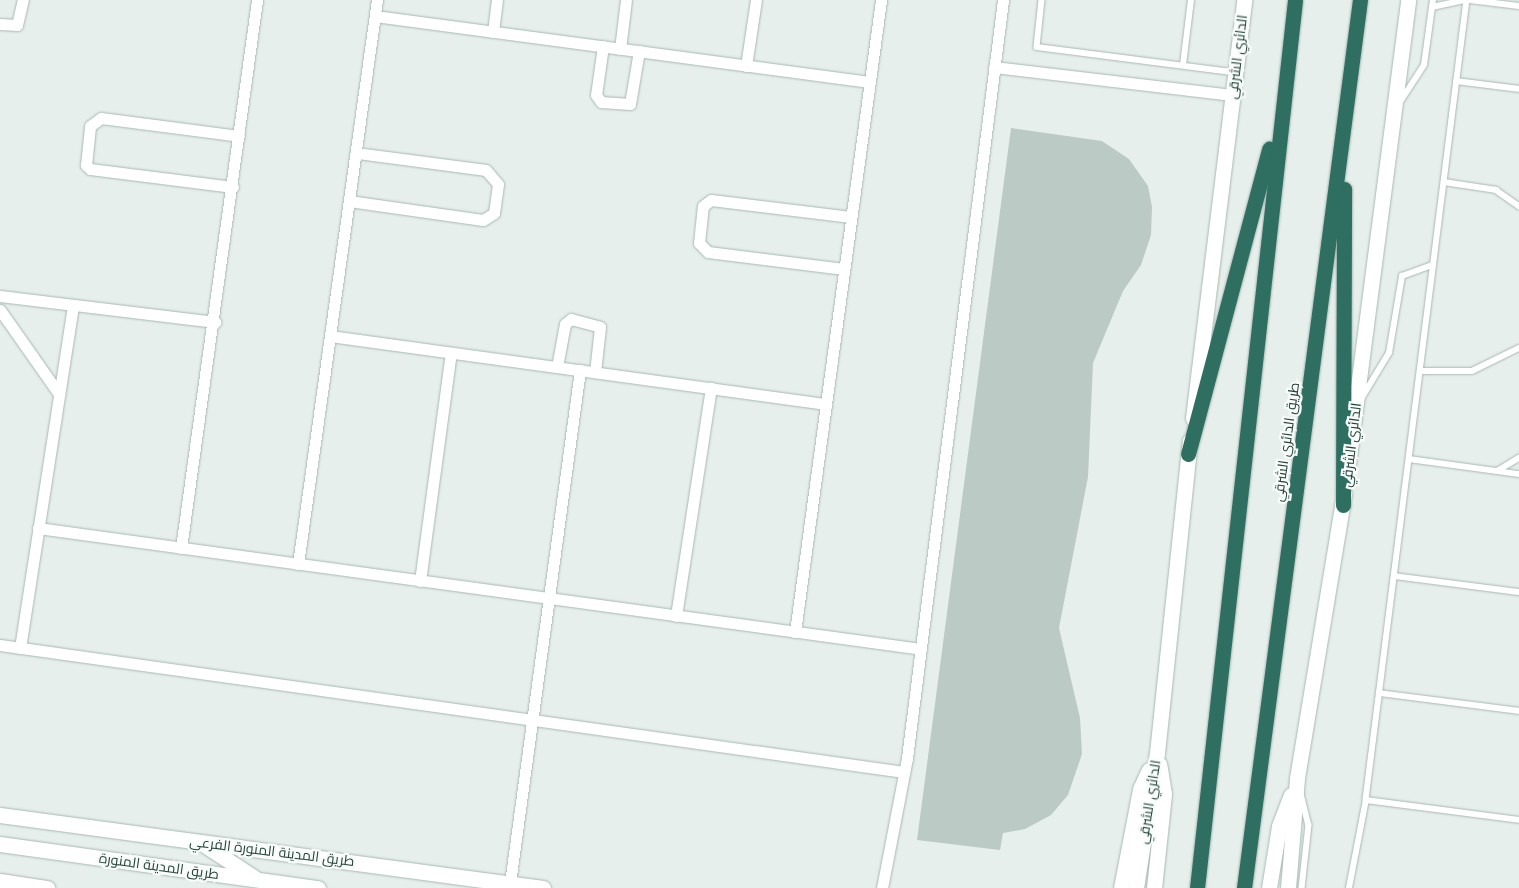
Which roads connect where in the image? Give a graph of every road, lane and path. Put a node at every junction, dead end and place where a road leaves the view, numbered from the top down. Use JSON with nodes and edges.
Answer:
{"nodes":[{"id":1,"x":23,"y":0,"type":"edge"},
{"id":2,"x":256,"y":0,"type":"edge"},
{"id":3,"x":377,"y":0,"type":"edge"},
{"id":4,"x":498,"y":0,"type":"edge"},
{"id":5,"x":626,"y":0,"type":"edge"},
{"id":6,"x":756,"y":0,"type":"edge"},
{"id":7,"x":881,"y":0,"type":"edge"},
{"id":8,"x":1002,"y":0,"type":"edge"},
{"id":9,"x":1042,"y":0,"type":"edge"},
{"id":10,"x":1191,"y":0,"type":"edge"},
{"id":11,"x":1244,"y":0,"type":"edge"},
{"id":12,"x":1295,"y":0,"type":"edge"},
{"id":13,"x":1360,"y":0,"type":"edge"},
{"id":14,"x":1408,"y":0,"type":"edge"},
{"id":15,"x":1434,"y":0,"type":"edge"},
{"id":16,"x":1467,"y":0,"type":"edge"},
{"id":17,"x":1519,"y":6,"type":"edge"},
{"id":18,"x":1432,"y":7,"type":"junction"},
{"id":19,"x":375,"y":16,"type":"junction"},
{"id":20,"x":0,"y":24,"type":"edge"},
{"id":21,"x":493,"y":32,"type":"junction"},
{"id":22,"x":603,"y":46,"type":"junction"},
{"id":23,"x":620,"y":49,"type":"junction"},
{"id":24,"x":639,"y":51,"type":"junction"},
{"id":25,"x":1183,"y":65,"type":"junction"},
{"id":26,"x":746,"y":66,"type":"junction"},
{"id":27,"x":994,"y":67,"type":"junction"},
{"id":28,"x":1234,"y":72,"type":"junction"},
{"id":29,"x":1456,"y":81,"type":"junction"},
{"id":30,"x":870,"y":82,"type":"junction"},
{"id":31,"x":1519,"y":89,"type":"edge"},
{"id":32,"x":1232,"y":95,"type":"junction"},
{"id":33,"x":1281,"y":102,"type":"junction"},
{"id":34,"x":1393,"y":112,"type":"junction"},
{"id":35,"x":1344,"y":127,"type":"junction"},
{"id":36,"x":239,"y":136,"type":"junction"},
{"id":37,"x":356,"y":153,"type":"junction"},
{"id":38,"x":1444,"y":182,"type":"junction"},
{"id":39,"x":233,"y":187,"type":"junction"},
{"id":40,"x":349,"y":201,"type":"junction"},
{"id":41,"x":1519,"y":206,"type":"edge"},
{"id":42,"x":851,"y":217,"type":"junction"},
{"id":43,"x":1433,"y":265,"type":"junction"},
{"id":44,"x":844,"y":269,"type":"junction"},
{"id":45,"x":0,"y":296,"type":"edge"},
{"id":46,"x":73,"y":305,"type":"junction"},
{"id":47,"x":0,"y":310,"type":"edge"},
{"id":48,"x":215,"y":322,"type":"junction"},
{"id":49,"x":330,"y":336,"type":"junction"},
{"id":50,"x":1519,"y":348,"type":"edge"},
{"id":51,"x":451,"y":353,"type":"junction"},
{"id":52,"x":557,"y":367,"type":"junction"},
{"id":53,"x":580,"y":370,"type":"junction"},
{"id":54,"x":1420,"y":371,"type":"junction"},
{"id":55,"x":595,"y":372,"type":"junction"},
{"id":56,"x":711,"y":388,"type":"junction"},
{"id":57,"x":59,"y":394,"type":"junction"},
{"id":58,"x":826,"y":404,"type":"junction"},
{"id":59,"x":1355,"y":409,"type":"junction"},
{"id":60,"x":1188,"y":454,"type":"junction"},
{"id":61,"x":1519,"y":458,"type":"edge"},
{"id":62,"x":1409,"y":460,"type":"junction"},
{"id":63,"x":1497,"y":471,"type":"junction"},
{"id":64,"x":1519,"y":474,"type":"edge"},
{"id":65,"x":1343,"y":505,"type":"junction"},
{"id":66,"x":38,"y":528,"type":"junction"},
{"id":67,"x":180,"y":548,"type":"junction"},
{"id":68,"x":298,"y":564,"type":"junction"},
{"id":69,"x":1394,"y":576,"type":"junction"},
{"id":70,"x":420,"y":580,"type":"junction"},
{"id":71,"x":1519,"y":592,"type":"edge"},
{"id":72,"x":549,"y":598,"type":"junction"},
{"id":73,"x":676,"y":616,"type":"junction"},
{"id":74,"x":794,"y":632,"type":"junction"},
{"id":75,"x":0,"y":645,"type":"edge"},
{"id":76,"x":20,"y":648,"type":"junction"},
{"id":77,"x":921,"y":649,"type":"junction"},
{"id":78,"x":1379,"y":693,"type":"junction"},
{"id":79,"x":1519,"y":712,"type":"edge"},
{"id":80,"x":533,"y":718,"type":"junction"},
{"id":81,"x":1157,"y":752,"type":"junction"},
{"id":82,"x":904,"y":772,"type":"junction"},
{"id":83,"x":1297,"y":778,"type":"junction"},
{"id":84,"x":1366,"y":800,"type":"junction"},
{"id":85,"x":0,"y":816,"type":"edge"},
{"id":86,"x":1519,"y":820,"type":"edge"},
{"id":87,"x":200,"y":842,"type":"junction"},
{"id":88,"x":0,"y":844,"type":"edge"},
{"id":89,"x":258,"y":880,"type":"junction"},
{"id":90,"x":0,"y":881,"type":"edge"},
{"id":91,"x":510,"y":883,"type":"junction"},
{"id":92,"x":48,"y":888,"type":"edge"},
{"id":93,"x":318,"y":888,"type":"edge"},
{"id":94,"x":543,"y":888,"type":"edge"},
{"id":95,"x":882,"y":888,"type":"edge"},
{"id":96,"x":1121,"y":888,"type":"edge"},
{"id":97,"x":1136,"y":888,"type":"edge"},
{"id":98,"x":1154,"y":888,"type":"edge"},
{"id":99,"x":1197,"y":888,"type":"edge"},
{"id":100,"x":1244,"y":888,"type":"edge"},
{"id":101,"x":1269,"y":888,"type":"edge"},
{"id":102,"x":1288,"y":888,"type":"edge"},
{"id":103,"x":1302,"y":888,"type":"edge"},
{"id":104,"x":1349,"y":888,"type":"edge"}],
"edges":[{"from":1,"to":20,"type":"street"},
{"from":2,"to":36,"type":"street"},
{"from":3,"to":19,"type":"street"},
{"from":4,"to":21,"type":"street"},
{"from":5,"to":23,"type":"street"},
{"from":6,"to":26,"type":"street"},
{"from":7,"to":30,"type":"street"},
{"from":8,"to":27,"type":"street"},
{"from":9,"to":25,"type":"lane"},
{"from":10,"to":25,"type":"lane"},
{"from":11,"to":28,"type":"street","name":"الدائري الشرقي"},
{"from":12,"to":33,"type":"highway"},
{"from":13,"to":35,"type":"highway","name":"طريق الدائري الشرقي"},
{"from":14,"to":34,"type":"street","name":"الدائري الشرقي"},
{"from":15,"to":18,"type":"lane"},
{"from":16,"to":17,"type":"lane"},
{"from":16,"to":18,"type":"lane"},
{"from":16,"to":29,"type":"lane"},
{"from":18,"to":34,"type":"lane"},
{"from":19,"to":21,"type":"street"},
{"from":19,"to":37,"type":"street"},
{"from":21,"to":22,"type":"street"},
{"from":22,"to":23,"type":"street"},
{"from":22,"to":24,"type":"street"},
{"from":23,"to":24,"type":"street"},
{"from":24,"to":26,"type":"street"},
{"from":25,"to":28,"type":"lane"},
{"from":26,"to":30,"type":"street"},
{"from":27,"to":32,"type":"street"},
{"from":27,"to":77,"type":"street"},
{"from":28,"to":32,"type":"street","name":"الدائري الشرقي"},
{"from":29,"to":31,"type":"lane"},
{"from":29,"to":38,"type":"lane"},
{"from":30,"to":42,"type":"street"},
{"from":32,"to":60,"type":"street","name":"الدائري الشرقي"},
{"from":33,"to":60,"type":"highway"},
{"from":33,"to":99,"type":"highway"},
{"from":34,"to":59,"type":"street","name":"الدائري الشرقي"},
{"from":35,"to":65,"type":"highway"},
{"from":35,"to":100,"type":"highway","name":"طريق الدائري الشرقي"},
{"from":36,"to":39,"type":"street"},
{"from":36,"to":39,"type":"street"},
{"from":37,"to":40,"type":"street"},
{"from":37,"to":40,"type":"street"},
{"from":38,"to":41,"type":"lane"},
{"from":38,"to":43,"type":"lane"},
{"from":39,"to":48,"type":"street"},
{"from":40,"to":49,"type":"street"},
{"from":42,"to":44,"type":"street"},
{"from":42,"to":44,"type":"street"},
{"from":43,"to":54,"type":"lane"},
{"from":43,"to":59,"type":"lane"},
{"from":44,"to":58,"type":"street"},
{"from":45,"to":46,"type":"street"},
{"from":46,"to":48,"type":"street"},
{"from":46,"to":57,"type":"street"},
{"from":47,"to":57,"type":"street"},
{"from":48,"to":67,"type":"street"},
{"from":49,"to":51,"type":"street"},
{"from":49,"to":68,"type":"street"},
{"from":50,"to":54,"type":"lane"},
{"from":51,"to":52,"type":"street"},
{"from":51,"to":70,"type":"street"},
{"from":52,"to":53,"type":"street"},
{"from":52,"to":55,"type":"street"},
{"from":53,"to":55,"type":"street"},
{"from":53,"to":72,"type":"street"},
{"from":54,"to":62,"type":"lane"},
{"from":55,"to":56,"type":"street"},
{"from":56,"to":58,"type":"street"},
{"from":56,"to":73,"type":"street"},
{"from":57,"to":66,"type":"street"},
{"from":58,"to":74,"type":"street"},
{"from":59,"to":65,"type":"street","name":"الدائري الشرقي"},
{"from":60,"to":81,"type":"street","name":"الدائري الشرقي"},
{"from":61,"to":63,"type":"lane"},
{"from":62,"to":63,"type":"lane"},
{"from":62,"to":69,"type":"lane"},
{"from":63,"to":64,"type":"lane"},
{"from":65,"to":83,"type":"street","name":"الدائري الشرقي"},
{"from":66,"to":67,"type":"street"},
{"from":66,"to":76,"type":"street"},
{"from":67,"to":68,"type":"street"},
{"from":68,"to":70,"type":"street"},
{"from":69,"to":71,"type":"lane"},
{"from":69,"to":78,"type":"lane"},
{"from":70,"to":72,"type":"street"},
{"from":72,"to":73,"type":"street"},
{"from":72,"to":80,"type":"street"},
{"from":73,"to":74,"type":"street"},
{"from":74,"to":77,"type":"street"},
{"from":75,"to":76,"type":"street"},
{"from":76,"to":80,"type":"street"},
{"from":77,"to":82,"type":"street"},
{"from":78,"to":79,"type":"lane"},
{"from":78,"to":84,"type":"lane"},
{"from":80,"to":82,"type":"street"},
{"from":80,"to":91,"type":"street"},
{"from":81,"to":96,"type":"street"},
{"from":81,"to":97,"type":"street","name":"الدائري الشرقي"},
{"from":81,"to":98,"type":"street"},
{"from":82,"to":95,"type":"street"},
{"from":83,"to":101,"type":"street"},
{"from":83,"to":102,"type":"street","name":"الدائري الشرقي"},
{"from":83,"to":103,"type":"lane"},
{"from":84,"to":86,"type":"lane"},
{"from":84,"to":104,"type":"lane"},
{"from":85,"to":87,"type":"street","name":"طريق المدينة المنورة الفرعي"},
{"from":87,"to":89,"type":"street"},
{"from":87,"to":91,"type":"street","name":"طريق المدينة المنورة الفرعي"},
{"from":88,"to":89,"type":"street","name":"طريق المدينة المنورة"},
{"from":89,"to":93,"type":"street","name":"طريق المدينة المنورة"},
{"from":90,"to":92,"type":"street"},
{"from":91,"to":94,"type":"street","name":"طريق المدينة المنورة الفرعي"}]}
